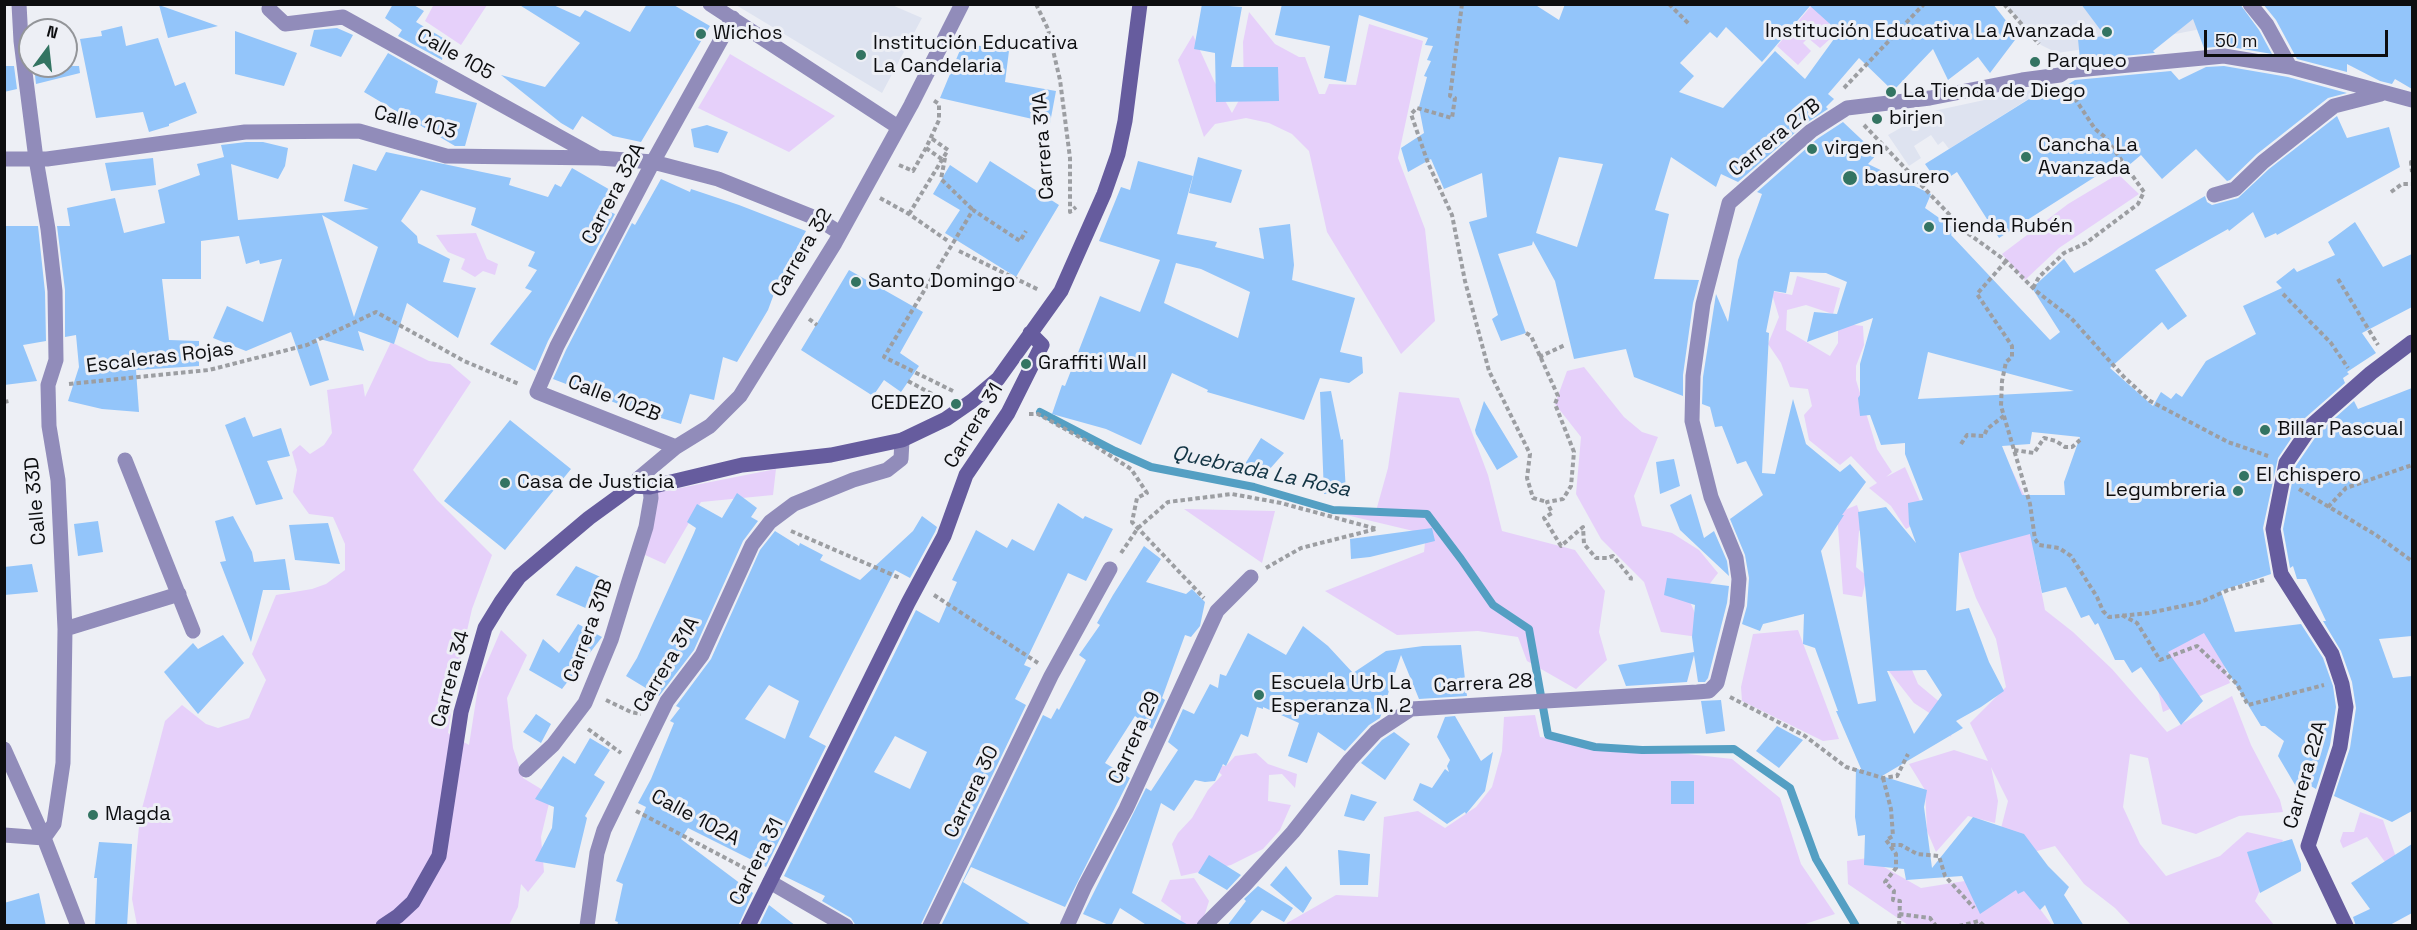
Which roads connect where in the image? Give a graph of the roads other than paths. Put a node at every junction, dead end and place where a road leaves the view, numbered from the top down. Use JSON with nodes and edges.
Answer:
{"nodes":[{"id":1,"x":19,"y":4,"type":"edge"},
{"id":2,"x":270,"y":4,"type":"edge"},
{"id":3,"x":710,"y":4,"type":"edge"},
{"id":4,"x":962,"y":4,"type":"edge"},
{"id":5,"x":1140,"y":4,"type":"edge"},
{"id":6,"x":2250,"y":4,"type":"edge"},
{"id":7,"x":733,"y":18,"type":"junction"},
{"id":8,"x":2290,"y":67,"type":"junction"},
{"id":9,"x":2384,"y":93,"type":"junction"},
{"id":10,"x":2412,"y":100,"type":"edge"},
{"id":11,"x":898,"y":127,"type":"junction"},
{"id":12,"x":599,"y":158,"type":"junction"},
{"id":13,"x":4,"y":159,"type":"edge"},
{"id":14,"x":36,"y":159,"type":"junction"},
{"id":15,"x":654,"y":162,"type":"junction"},
{"id":16,"x":2214,"y":195,"type":"dead end"},
{"id":17,"x":840,"y":233,"type":"junction"},
{"id":18,"x":1030,"y":333,"type":"junction"},
{"id":19,"x":2412,"y":342,"type":"edge"},
{"id":20,"x":537,"y":392,"type":"joint"},
{"id":21,"x":902,"y":440,"type":"junction"},
{"id":22,"x":676,"y":447,"type":"junction"},
{"id":23,"x":125,"y":460,"type":"dead end"},
{"id":24,"x":633,"y":486,"type":"junction"},
{"id":25,"x":650,"y":487,"type":"junction"},
{"id":26,"x":1110,"y":569,"type":"road end"},
{"id":27,"x":1251,"y":576,"type":"road end"},
{"id":28,"x":179,"y":594,"type":"junction"},
{"id":29,"x":65,"y":629,"type":"junction"},
{"id":30,"x":193,"y":631,"type":"dead end"},
{"id":31,"x":1713,"y":689,"type":"joint"},
{"id":32,"x":4,"y":749,"type":"edge"},
{"id":33,"x":526,"y":770,"type":"dead end"},
{"id":34,"x":4,"y":835,"type":"edge"},
{"id":35,"x":44,"y":838,"type":"junction"},
{"id":36,"x":770,"y":882,"type":"junction"},
{"id":37,"x":78,"y":926,"type":"edge"},
{"id":38,"x":383,"y":926,"type":"edge"},
{"id":39,"x":587,"y":926,"type":"edge"},
{"id":40,"x":748,"y":926,"type":"edge"},
{"id":41,"x":846,"y":926,"type":"edge"},
{"id":42,"x":930,"y":926,"type":"edge"},
{"id":43,"x":1067,"y":926,"type":"edge"},
{"id":44,"x":1204,"y":926,"type":"edge"},
{"id":45,"x":2346,"y":926,"type":"edge"}],
"edges":[{"from":1,"to":14,"type":"street"},
{"from":2,"to":12,"type":"street","name":"Calle 105"},
{"from":3,"to":7,"type":"street"},
{"from":4,"to":11,"type":"street","name":"Carrera 32"},
{"from":5,"to":18,"type":"street"},
{"from":6,"to":8,"type":"street"},
{"from":7,"to":11,"type":"street"},
{"from":7,"to":15,"type":"street","name":"Carrera 32A"},
{"from":8,"to":9,"type":"street","name":"Carrera 27B"},
{"from":8,"to":31,"type":"street","name":"Carrera 27B"},
{"from":9,"to":10,"type":"street","name":"Carrera 27B"},
{"from":9,"to":16,"type":"street"},
{"from":11,"to":17,"type":"street","name":"Carrera 32"},
{"from":12,"to":14,"type":"street","name":"Calle 103"},
{"from":12,"to":15,"type":"street","name":"Calle 103"},
{"from":13,"to":14,"type":"street","name":"Calle 103"},
{"from":14,"to":29,"type":"street","name":"Calle 33D"},
{"from":15,"to":17,"type":"street","name":"Calle 103"},
{"from":15,"to":20,"type":"street","name":"Carrera 32A"},
{"from":17,"to":22,"type":"street","name":"Carrera 32"},
{"from":18,"to":21,"type":"street"},
{"from":18,"to":36,"type":"street","name":"Carrera 31"},
{"from":19,"to":45,"type":"street","name":"Carrera 22A"},
{"from":20,"to":22,"type":"street","name":"Calle 102B"},
{"from":21,"to":25,"type":"street"},
{"from":21,"to":39,"type":"street","name":"Carrera 31A"},
{"from":22,"to":24,"type":"street","name":"Carrera 32"},
{"from":23,"to":28,"type":"street"},
{"from":24,"to":25,"type":"street"},
{"from":24,"to":38,"type":"street","name":"Carrera 34"},
{"from":25,"to":33,"type":"street","name":"Carrera 31B"},
{"from":26,"to":42,"type":"street","name":"Carrera 30"},
{"from":27,"to":43,"type":"street","name":"Carrera 29"},
{"from":28,"to":29,"type":"street"},
{"from":28,"to":30,"type":"street"},
{"from":29,"to":35,"type":"street","name":"Calle 33D"},
{"from":31,"to":44,"type":"street","name":"Carrera 28"},
{"from":32,"to":35,"type":"street"},
{"from":34,"to":35,"type":"street"},
{"from":35,"to":37,"type":"street"},
{"from":36,"to":40,"type":"street","name":"Carrera 31"},
{"from":36,"to":41,"type":"street"}]}
